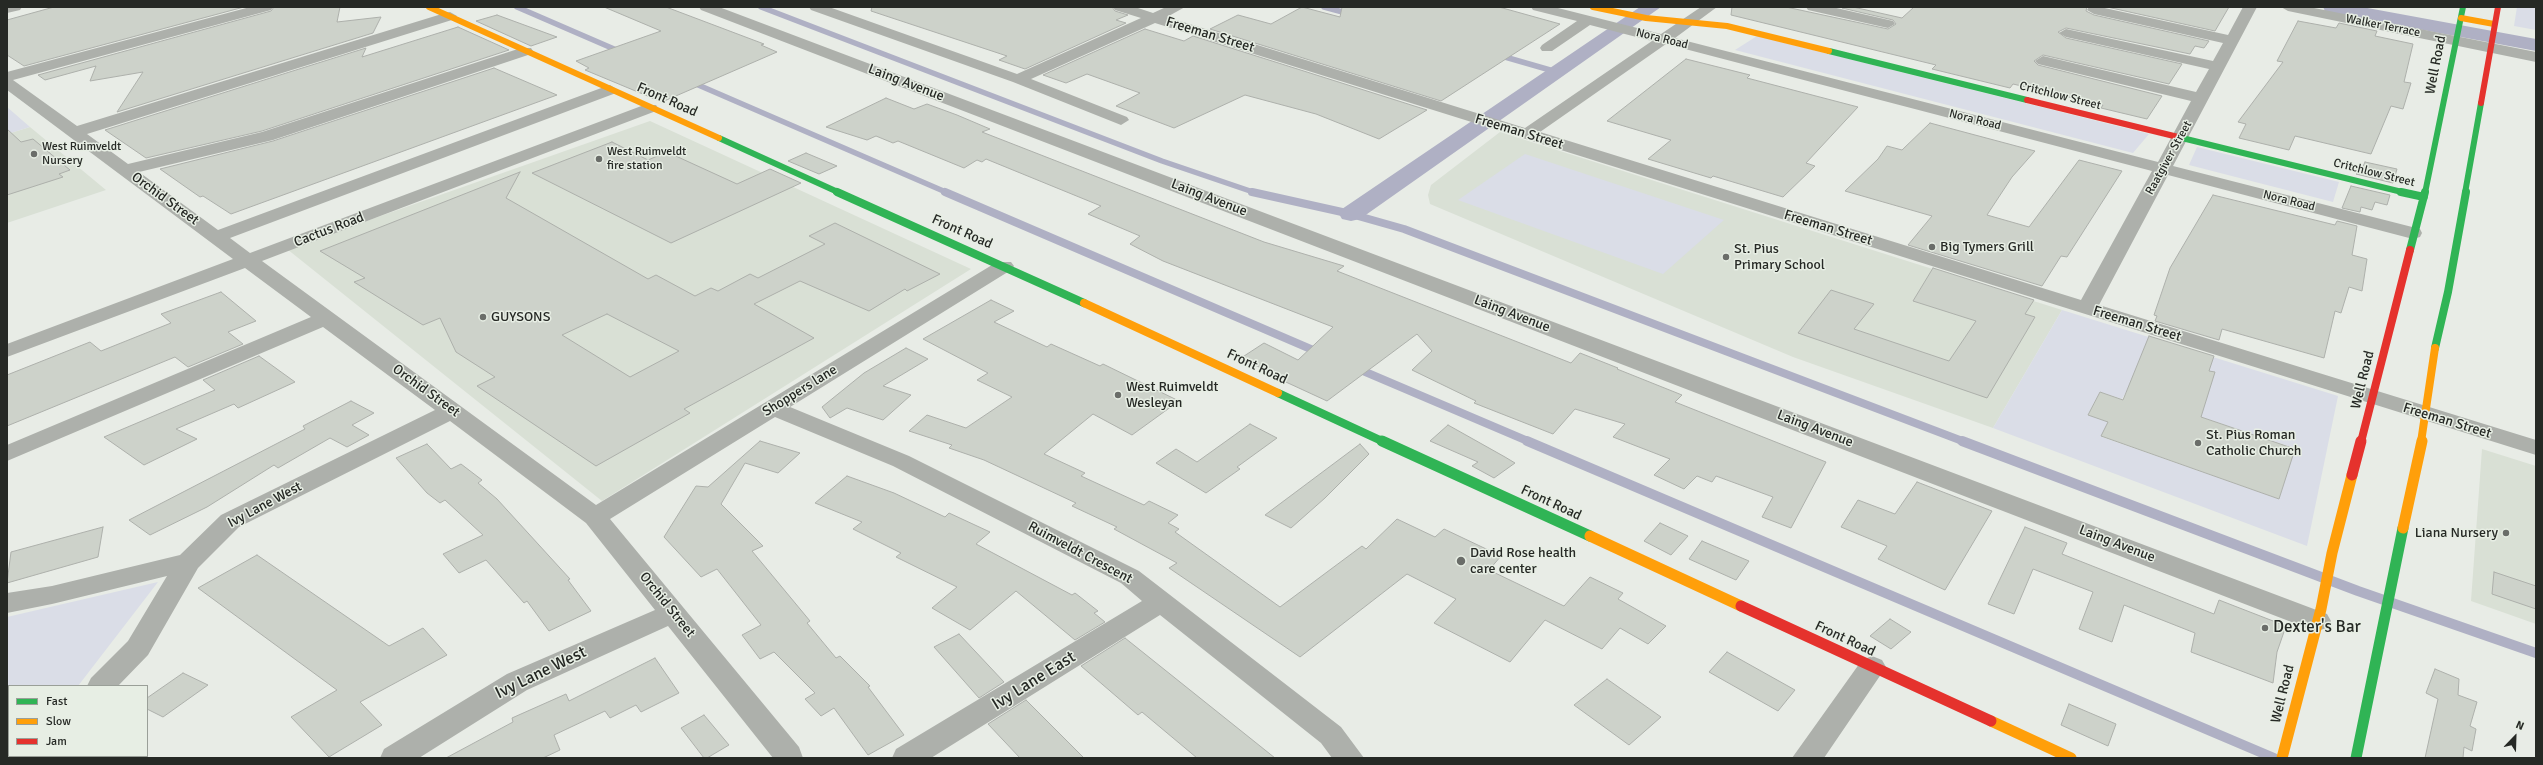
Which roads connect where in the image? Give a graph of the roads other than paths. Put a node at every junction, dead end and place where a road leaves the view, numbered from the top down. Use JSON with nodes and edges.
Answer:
{"nodes":[{"id":1,"x":15,"y":7,"type":"edge"},
{"id":2,"x":266,"y":7,"type":"edge"},
{"id":3,"x":429,"y":7,"type":"edge"},
{"id":4,"x":706,"y":7,"type":"edge"},
{"id":5,"x":816,"y":7,"type":"edge"},
{"id":6,"x":1120,"y":7,"type":"edge"},
{"id":7,"x":1178,"y":7,"type":"edge"},
{"id":8,"x":1538,"y":7,"type":"edge"},
{"id":9,"x":1710,"y":7,"type":"edge"},
{"id":10,"x":1813,"y":7,"type":"edge"},
{"id":11,"x":2250,"y":7,"type":"edge"},
{"id":12,"x":2288,"y":7,"type":"edge"},
{"id":13,"x":2463,"y":7,"type":"edge"},
{"id":14,"x":2498,"y":7,"type":"edge"},
{"id":15,"x":7,"y":9,"type":"edge"},
{"id":16,"x":2094,"y":10,"type":"dead end"},
{"id":17,"x":1590,"y":13,"type":"edge"},
{"id":18,"x":450,"y":16,"type":"junction"},
{"id":19,"x":1155,"y":18,"type":"junction"},
{"id":20,"x":2460,"y":19,"type":"junction"},
{"id":21,"x":1689,"y":22,"type":"junction"},
{"id":22,"x":1888,"y":24,"type":"dead end"},
{"id":23,"x":2494,"y":25,"type":"junction"},
{"id":24,"x":2066,"y":33,"type":"dead end"},
{"id":25,"x":1663,"y":39,"type":"junction"},
{"id":26,"x":2456,"y":39,"type":"junction"},
{"id":27,"x":2232,"y":40,"type":"junction"},
{"id":28,"x":2493,"y":47,"type":"junction"},
{"id":29,"x":1547,"y":48,"type":"dead end"},
{"id":30,"x":526,"y":51,"type":"junction"},
{"id":31,"x":2536,"y":57,"type":"edge"},
{"id":32,"x":2043,"y":61,"type":"dead end"},
{"id":33,"x":2218,"y":67,"type":"junction"},
{"id":34,"x":7,"y":77,"type":"edge"},
{"id":35,"x":1018,"y":79,"type":"junction"},
{"id":36,"x":7,"y":83,"type":"edge"},
{"id":37,"x":610,"y":90,"type":"junction"},
{"id":38,"x":2201,"y":98,"type":"junction"},
{"id":39,"x":650,"y":108,"type":"junction"},
{"id":40,"x":1121,"y":120,"type":"dead end"},
{"id":41,"x":76,"y":132,"type":"junction"},
{"id":42,"x":1527,"y":134,"type":"junction"},
{"id":43,"x":2180,"y":138,"type":"junction"},
{"id":44,"x":2163,"y":168,"type":"junction"},
{"id":45,"x":124,"y":170,"type":"junction"},
{"id":46,"x":2424,"y":197,"type":"junction"},
{"id":47,"x":2413,"y":233,"type":"junction"},
{"id":48,"x":216,"y":237,"type":"junction"},
{"id":49,"x":248,"y":260,"type":"junction"},
{"id":50,"x":1004,"y":266,"type":"junction"},
{"id":51,"x":2087,"y":308,"type":"junction"},
{"id":52,"x":326,"y":318,"type":"junction"},
{"id":53,"x":7,"y":352,"type":"edge"},
{"id":54,"x":2374,"y":398,"type":"junction"},
{"id":55,"x":773,"y":408,"type":"junction"},
{"id":56,"x":452,"y":411,"type":"junction"},
{"id":57,"x":2427,"y":415,"type":"junction"},
{"id":58,"x":2536,"y":448,"type":"edge"},
{"id":59,"x":7,"y":454,"type":"edge"},
{"id":60,"x":595,"y":517,"type":"junction"},
{"id":61,"x":189,"y":562,"type":"junction"},
{"id":62,"x":1161,"y":602,"type":"junction"},
{"id":63,"x":7,"y":603,"type":"edge"},
{"id":64,"x":673,"y":613,"type":"junction"},
{"id":65,"x":2319,"y":615,"type":"junction"},
{"id":66,"x":1872,"y":667,"type":"junction"},
{"id":67,"x":102,"y":685,"type":"edge"},
{"id":68,"x":395,"y":758,"type":"edge"},
{"id":69,"x":788,"y":758,"type":"edge"},
{"id":70,"x":907,"y":758,"type":"edge"},
{"id":71,"x":1349,"y":758,"type":"edge"},
{"id":72,"x":1807,"y":758,"type":"edge"},
{"id":73,"x":2071,"y":758,"type":"edge"},
{"id":74,"x":2282,"y":758,"type":"edge"},
{"id":75,"x":2356,"y":758,"type":"edge"}],
"edges":[{"from":1,"to":15,"type":"street"},
{"from":2,"to":34,"type":"street"},
{"from":3,"to":18,"type":"main road","name":"Front Road"},
{"from":4,"to":65,"type":"street","name":"Laing Avenue"},
{"from":5,"to":35,"type":"street"},
{"from":6,"to":19,"type":"street","name":"Freeman Street"},
{"from":7,"to":19,"type":"street"},
{"from":8,"to":17,"type":"street","name":"Nora Road"},
{"from":9,"to":21,"type":"street"},
{"from":10,"to":22,"type":"street"},
{"from":11,"to":27,"type":"street","name":"Raatgiver Street"},
{"from":12,"to":26,"type":"street","name":"Walker Terrace"},
{"from":13,"to":20,"type":"main road","name":"Well Road"},
{"from":14,"to":23,"type":"main road"},
{"from":16,"to":27,"type":"street"},
{"from":17,"to":21,"type":"main road","name":"Critchlow Street"},
{"from":17,"to":25,"type":"street","name":"Nora Road"},
{"from":17,"to":29,"type":"street"},
{"from":18,"to":30,"type":"main road","name":"Front Road"},
{"from":18,"to":41,"type":"street"},
{"from":19,"to":35,"type":"street"},
{"from":19,"to":42,"type":"street","name":"Freeman Street"},
{"from":20,"to":23,"type":"main road"},
{"from":20,"to":26,"type":"main road","name":"Well Road"},
{"from":21,"to":25,"type":"street"},
{"from":21,"to":43,"type":"main road","name":"Critchlow Street"},
{"from":23,"to":28,"type":"main road"},
{"from":24,"to":33,"type":"street"},
{"from":25,"to":42,"type":"street"},
{"from":25,"to":44,"type":"street","name":"Nora Road"},
{"from":26,"to":28,"type":"street","name":"Walker Terrace"},
{"from":26,"to":46,"type":"main road","name":"Well Road"},
{"from":27,"to":33,"type":"street","name":"Raatgiver Street"},
{"from":28,"to":31,"type":"street","name":"Walker Terrace"},
{"from":28,"to":57,"type":"main road"},
{"from":30,"to":37,"type":"main road","name":"Front Road"},
{"from":30,"to":45,"type":"street"},
{"from":32,"to":38,"type":"street"},
{"from":33,"to":38,"type":"street","name":"Raatgiver Street"},
{"from":35,"to":40,"type":"street"},
{"from":36,"to":41,"type":"street","name":"Orchid Street"},
{"from":37,"to":39,"type":"main road","name":"Front Road"},
{"from":37,"to":48,"type":"street"},
{"from":38,"to":43,"type":"street","name":"Raatgiver Street"},
{"from":39,"to":49,"type":"street","name":"Cactus Road"},
{"from":39,"to":50,"type":"main road","name":"Front Road"},
{"from":41,"to":45,"type":"street","name":"Orchid Street"},
{"from":42,"to":51,"type":"street","name":"Freeman Street"},
{"from":43,"to":44,"type":"street","name":"Raatgiver Street"},
{"from":43,"to":46,"type":"main road","name":"Critchlow Street"},
{"from":44,"to":47,"type":"street","name":"Nora Road"},
{"from":44,"to":51,"type":"street","name":"Raatgiver Street"},
{"from":45,"to":48,"type":"street","name":"Orchid Street"},
{"from":46,"to":47,"type":"main road","name":"Well Road"},
{"from":47,"to":54,"type":"main road","name":"Well Road"},
{"from":48,"to":49,"type":"street","name":"Orchid Street"},
{"from":49,"to":52,"type":"street","name":"Orchid Street"},
{"from":49,"to":53,"type":"street","name":"Cactus Road"},
{"from":50,"to":55,"type":"street","name":"Shoppers lane"},
{"from":50,"to":66,"type":"main road","name":"Front Road"},
{"from":51,"to":54,"type":"street","name":"Freeman Street"},
{"from":52,"to":56,"type":"street","name":"Orchid Street"},
{"from":52,"to":59,"type":"street"},
{"from":54,"to":57,"type":"street","name":"Freeman Street"},
{"from":54,"to":65,"type":"main road","name":"Well Road"},
{"from":55,"to":60,"type":"street","name":"Shoppers lane"},
{"from":55,"to":62,"type":"street","name":"Ruimveldt Crescent"},
{"from":56,"to":60,"type":"street","name":"Orchid Street"},
{"from":56,"to":61,"type":"street","name":"Ivy Lane West"},
{"from":57,"to":58,"type":"street","name":"Freeman Street"},
{"from":57,"to":75,"type":"main road"},
{"from":60,"to":64,"type":"street","name":"Orchid Street"},
{"from":61,"to":63,"type":"street"},
{"from":61,"to":67,"type":"street","name":"Ivy Lane West"},
{"from":62,"to":70,"type":"street","name":"Ivy Lane East"},
{"from":62,"to":71,"type":"street","name":"Ruimveldt Crescent"},
{"from":64,"to":68,"type":"street","name":"Ivy Lane West"},
{"from":64,"to":69,"type":"street","name":"Orchid Street"},
{"from":65,"to":74,"type":"main road","name":"Well Road"},
{"from":66,"to":72,"type":"street"},
{"from":66,"to":73,"type":"main road","name":"Front Road"}]}
